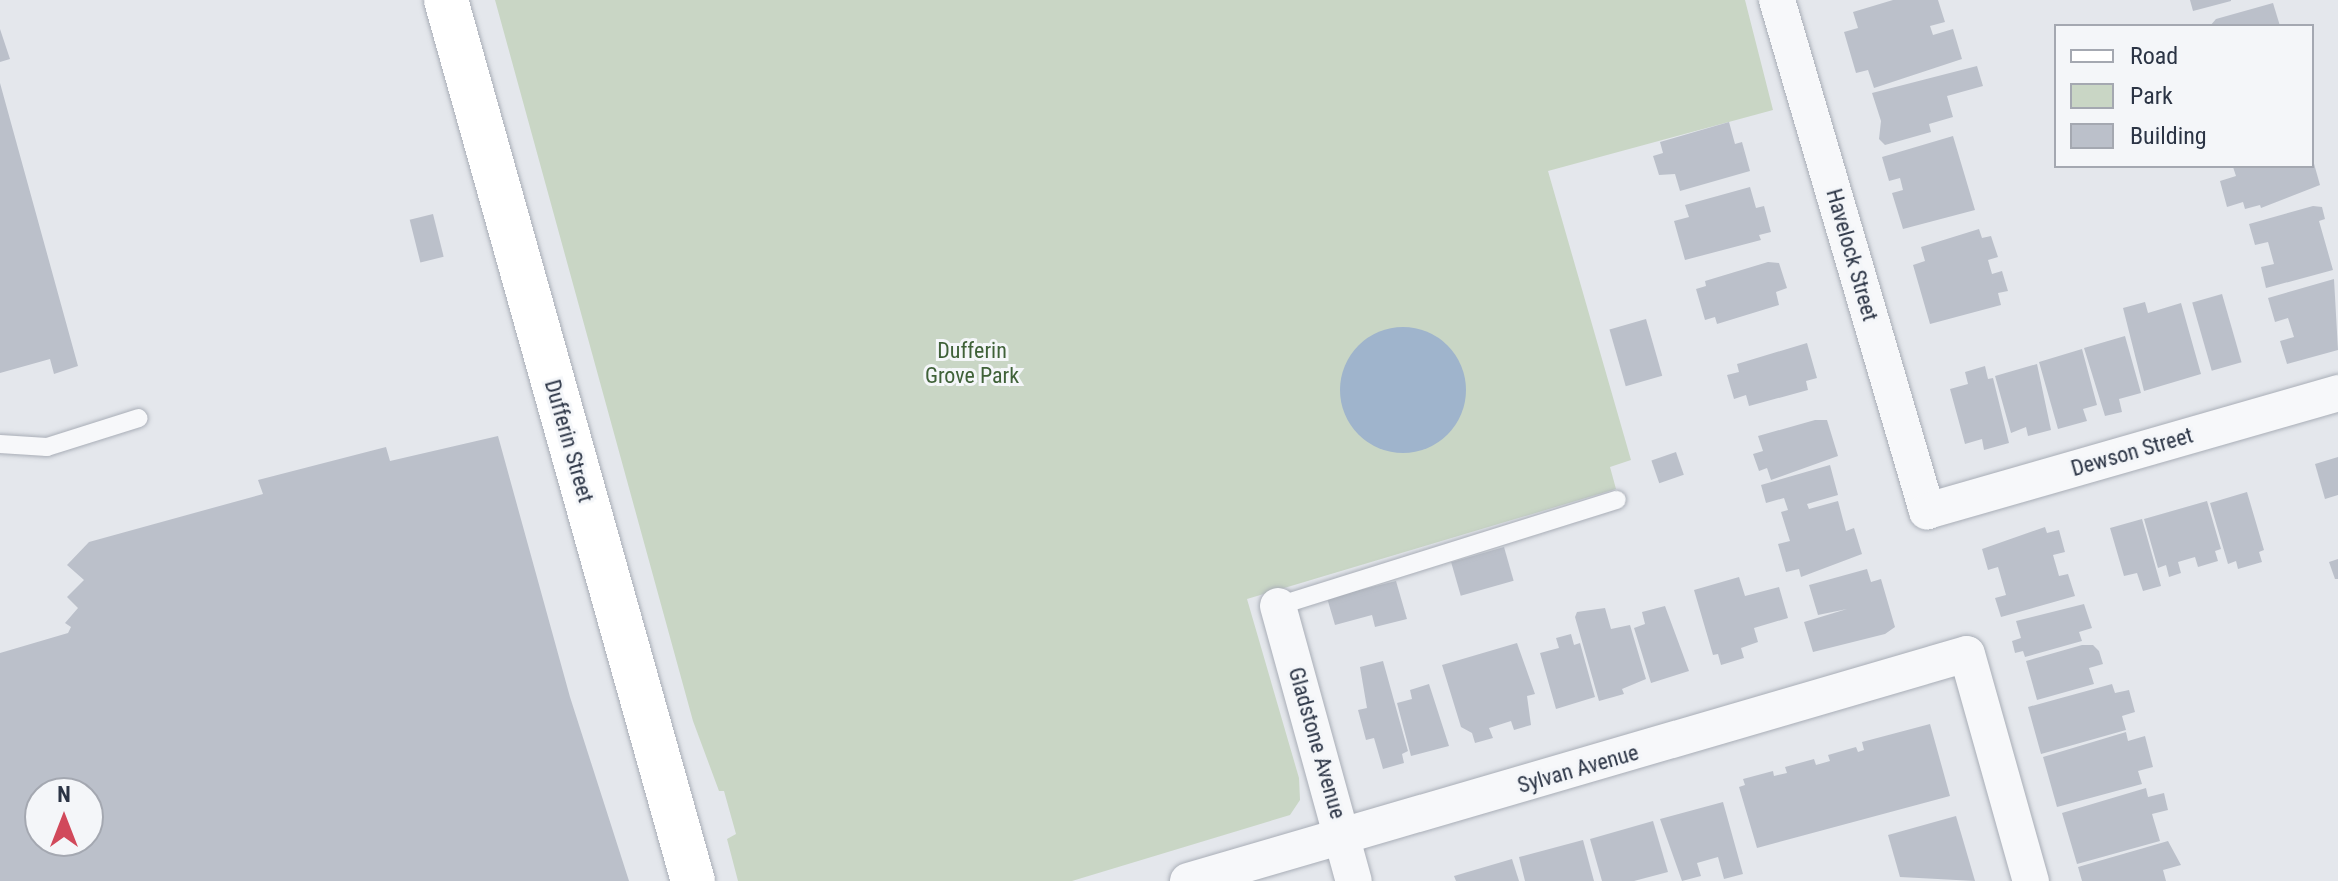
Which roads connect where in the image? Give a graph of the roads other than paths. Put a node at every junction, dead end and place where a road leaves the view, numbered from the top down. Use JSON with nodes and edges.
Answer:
{"nodes":[{"id":1,"x":446,"y":0,"type":"edge"},
{"id":2,"x":1777,"y":0,"type":"edge"},
{"id":3,"x":2338,"y":393,"type":"edge"},
{"id":4,"x":139,"y":418,"type":"dead end"},
{"id":5,"x":0,"y":444,"type":"edge"},
{"id":6,"x":1617,"y":500,"type":"dead end"},
{"id":7,"x":1927,"y":511,"type":"joint"},
{"id":8,"x":1278,"y":606,"type":"joint"},
{"id":9,"x":1343,"y":838,"type":"junction"},
{"id":10,"x":693,"y":881,"type":"edge"},
{"id":11,"x":1188,"y":881,"type":"edge"},
{"id":12,"x":1354,"y":881,"type":"edge"},
{"id":13,"x":2031,"y":881,"type":"edge"}],
"edges":[{"from":1,"to":10,"type":"main road","name":"Dufferin Street"},
{"from":2,"to":7,"type":"street","name":"Havelock Street"},
{"from":3,"to":7,"type":"street","name":"Dewson Street"},
{"from":4,"to":5,"type":"lane"},
{"from":6,"to":8,"type":"lane"},
{"from":8,"to":9,"type":"street","name":"Gladstone Avenue"},
{"from":9,"to":11,"type":"street","name":"Sylvan Avenue"},
{"from":9,"to":12,"type":"street","name":"Gladstone Avenue"},
{"from":9,"to":13,"type":"street","name":"Sylvan Avenue"}]}
